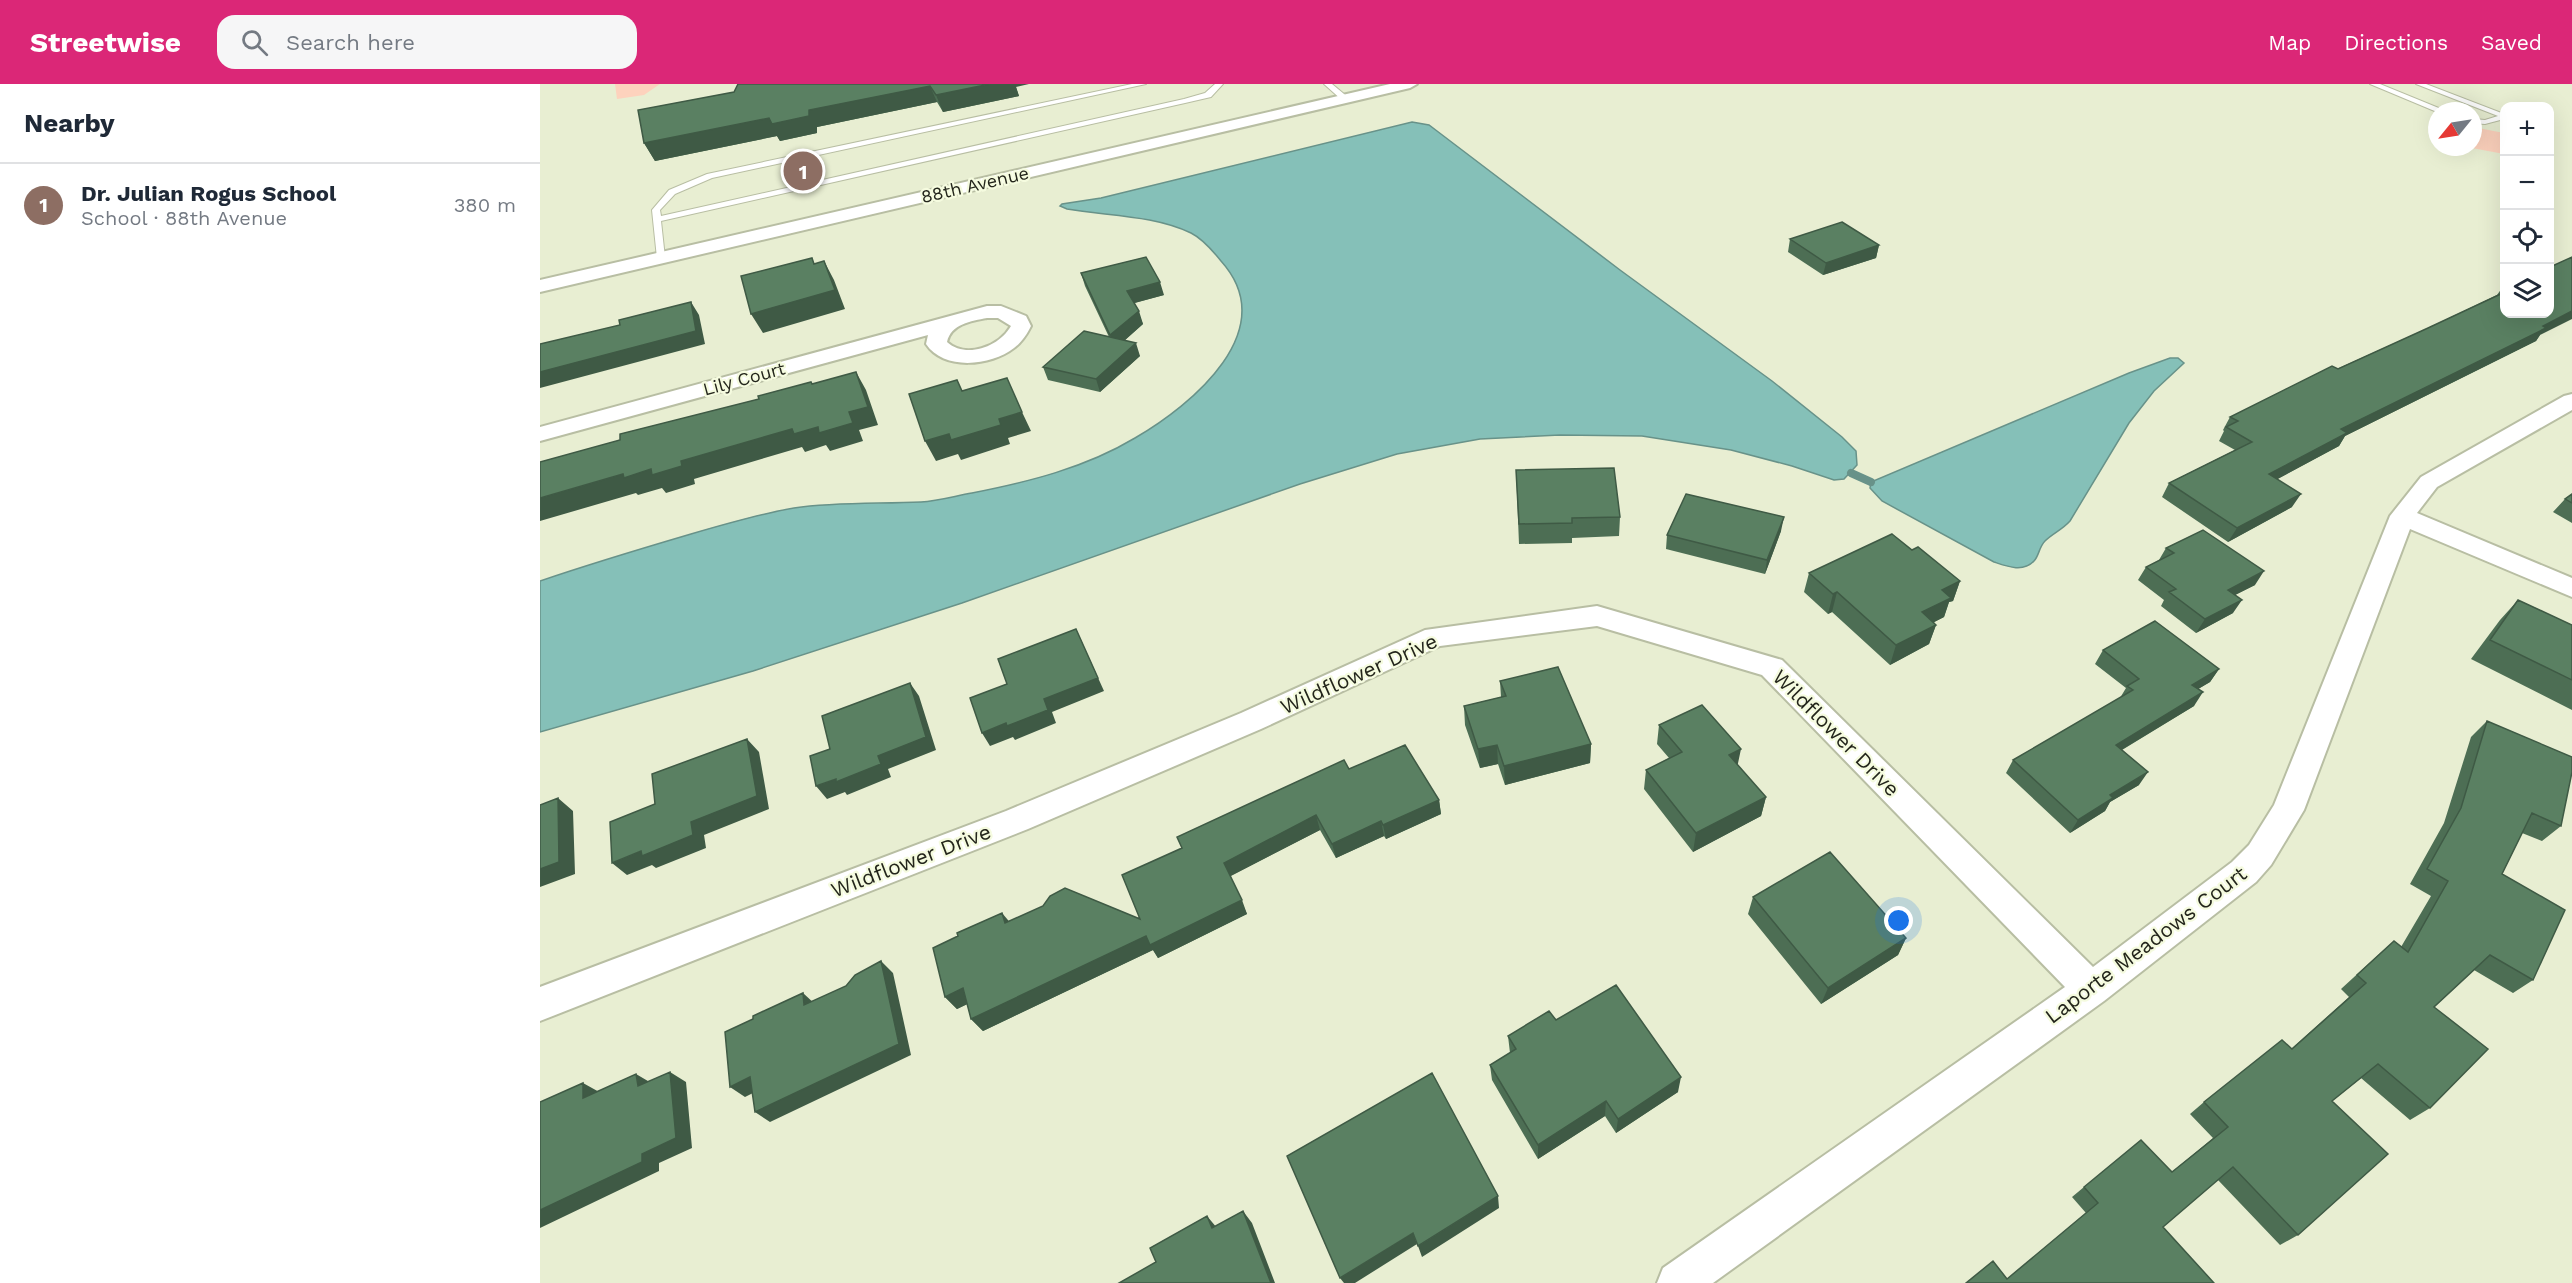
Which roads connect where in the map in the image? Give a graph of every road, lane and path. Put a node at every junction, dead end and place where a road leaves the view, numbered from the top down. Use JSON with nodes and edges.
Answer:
{"nodes":[{"id":1,"x":1142,"y":84,"type":"edge"},
{"id":2,"x":1219,"y":84,"type":"edge"},
{"id":3,"x":1328,"y":84,"type":"edge"},
{"id":4,"x":1410,"y":84,"type":"edge"},
{"id":5,"x":2374,"y":84,"type":"edge"},
{"id":6,"x":2405,"y":84,"type":"edge"},
{"id":7,"x":2420,"y":84,"type":"edge"},
{"id":8,"x":2388,"y":89,"type":"junction"},
{"id":9,"x":1346,"y":99,"type":"junction"},
{"id":10,"x":2428,"y":105,"type":"edge"},
{"id":11,"x":2500,"y":115,"type":"edge"},
{"id":12,"x":2500,"y":118,"type":"edge"},
{"id":13,"x":2482,"y":122,"type":"edge"},
{"id":14,"x":657,"y":219,"type":"junction"},
{"id":15,"x":661,"y":258,"type":"junction"},
{"id":16,"x":540,"y":286,"type":"edge"},
{"id":17,"x":949,"y":323,"type":"dead end"},
{"id":18,"x":2572,"y":401,"type":"edge"},
{"id":19,"x":540,"y":434,"type":"edge"},
{"id":20,"x":2402,"y":516,"type":"junction"},
{"id":21,"x":2572,"y":588,"type":"edge"},
{"id":22,"x":2091,"y":989,"type":"junction"},
{"id":23,"x":540,"y":1004,"type":"edge"},
{"id":24,"x":1678,"y":1283,"type":"edge"}],
"edges":[{"from":1,"to":14,"type":"lane"},
{"from":2,"to":14,"type":"lane"},
{"from":3,"to":9,"type":"lane"},
{"from":4,"to":9,"type":"street","name":"88th Avenue"},
{"from":5,"to":8,"type":"lane"},
{"from":6,"to":8,"type":"lane"},
{"from":7,"to":11,"type":"lane"},
{"from":8,"to":10,"type":"lane"},
{"from":9,"to":15,"type":"street","name":"88th Avenue"},
{"from":12,"to":13,"type":"lane"},
{"from":14,"to":15,"type":"lane"},
{"from":15,"to":16,"type":"street","name":"88th Avenue"},
{"from":17,"to":19,"type":"street","name":"Lily Court"},
{"from":18,"to":20,"type":"street","name":"Laporte Meadows Court"},
{"from":20,"to":21,"type":"street"},
{"from":20,"to":22,"type":"street","name":"Laporte Meadows Court"},
{"from":22,"to":23,"type":"street","name":"Wildflower Drive"},
{"from":22,"to":24,"type":"street","name":"Laporte Meadows Court"}]}
